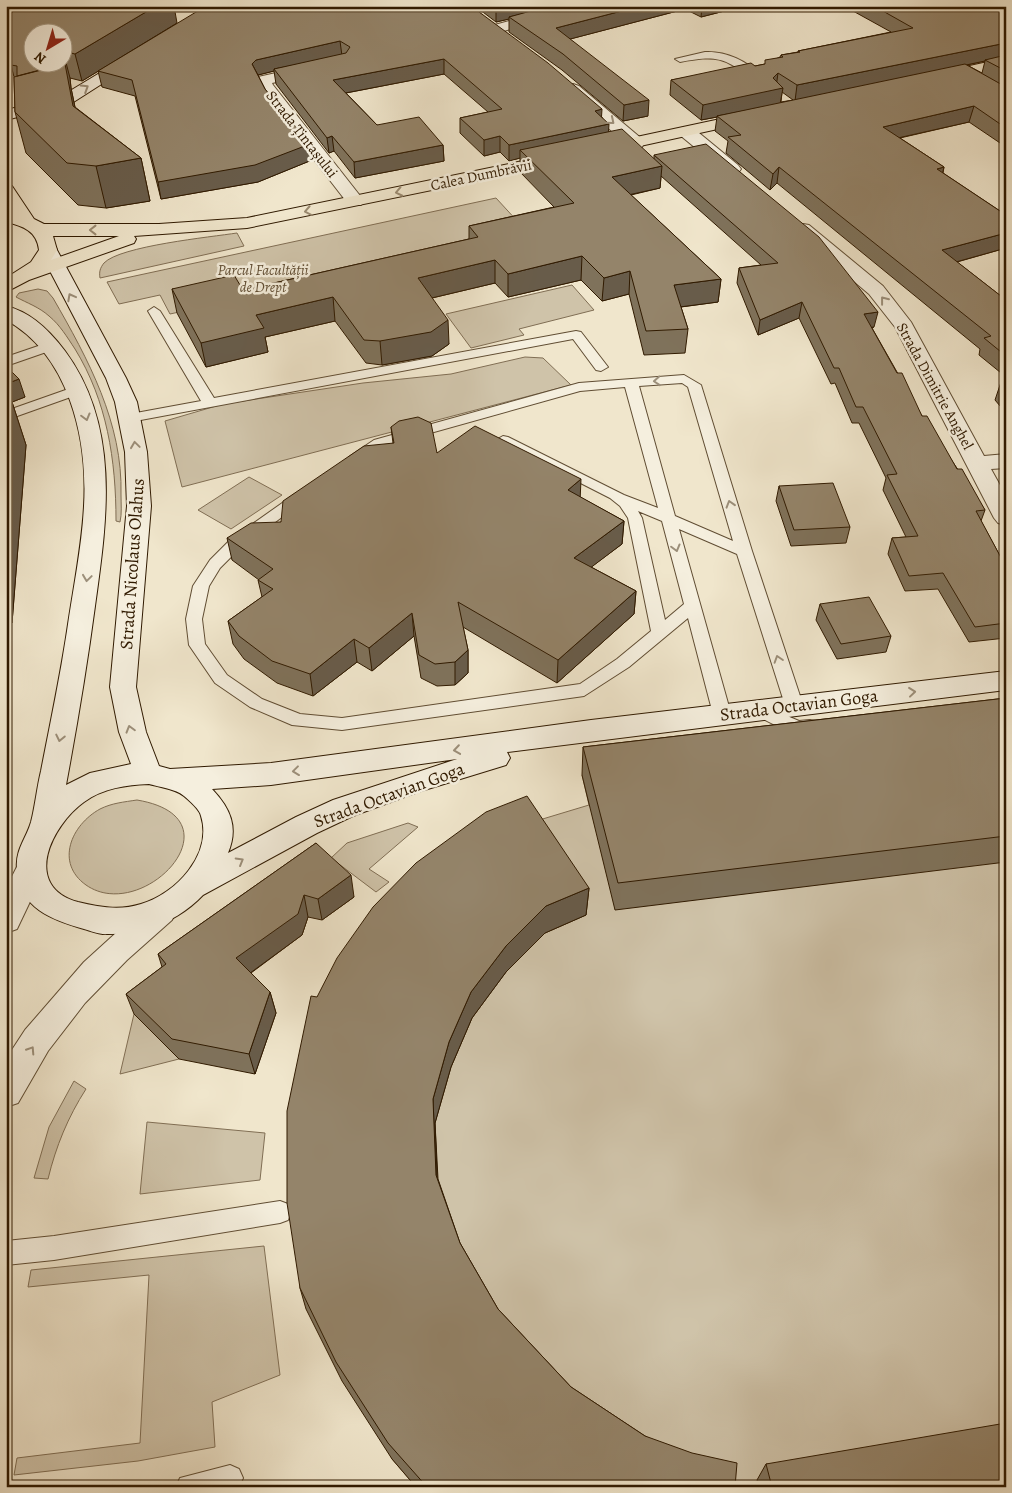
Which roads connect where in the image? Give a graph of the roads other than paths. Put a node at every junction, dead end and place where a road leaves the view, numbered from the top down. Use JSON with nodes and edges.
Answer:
{"nodes":[{"id":1,"x":581,"y":6,"type":"edge"},
{"id":2,"x":511,"y":40,"type":"edge"},
{"id":3,"x":145,"y":51,"type":"edge"},
{"id":4,"x":680,"y":59,"type":"dead end"},
{"id":5,"x":1006,"y":63,"type":"edge"},
{"id":6,"x":324,"y":67,"type":"edge"},
{"id":7,"x":963,"y":72,"type":"junction"},
{"id":8,"x":757,"y":77,"type":"edge"},
{"id":9,"x":562,"y":80,"type":"edge"},
{"id":10,"x":926,"y":80,"type":"edge"},
{"id":11,"x":986,"y":86,"type":"edge"},
{"id":12,"x":767,"y":114,"type":"edge"},
{"id":13,"x":6,"y":115,"type":"edge"},
{"id":14,"x":687,"y":132,"type":"junction"},
{"id":15,"x":636,"y":142,"type":"junction"},
{"id":16,"x":750,"y":184,"type":"edge"},
{"id":17,"x":6,"y":190,"type":"edge"},
{"id":18,"x":355,"y":202,"type":"junction"},
{"id":19,"x":787,"y":215,"type":"edge"},
{"id":20,"x":6,"y":217,"type":"edge"},
{"id":21,"x":160,"y":230,"type":"junction"},
{"id":22,"x":43,"y":242,"type":"junction"},
{"id":23,"x":6,"y":286,"type":"edge"},
{"id":24,"x":154,"y":310,"type":"dead end"},
{"id":25,"x":6,"y":312,"type":"edge"},
{"id":26,"x":50,"y":346,"type":"junction"},
{"id":27,"x":6,"y":362,"type":"edge"},
{"id":28,"x":601,"y":367,"type":"dead end"},
{"id":29,"x":631,"y":383,"type":"junction"},
{"id":30,"x":77,"y":390,"type":"junction"},
{"id":31,"x":209,"y":402,"type":"junction"},
{"id":32,"x":6,"y":416,"type":"edge"},
{"id":33,"x":130,"y":418,"type":"junction"},
{"id":34,"x":462,"y":420,"type":"junction"},
{"id":35,"x":1006,"y":460,"type":"edge"},
{"id":36,"x":978,"y":464,"type":"junction"},
{"id":37,"x":340,"y":469,"type":"edge"},
{"id":38,"x":315,"y":486,"type":"edge"},
{"id":39,"x":616,"y":496,"type":"junction"},
{"id":40,"x":1006,"y":518,"type":"edge"},
{"id":41,"x":668,"y":519,"type":"junction"},
{"id":42,"x":744,"y":551,"type":"junction"},
{"id":43,"x":692,"y":607,"type":"junction"},
{"id":44,"x":660,"y":634,"type":"junction"},
{"id":45,"x":1006,"y":680,"type":"edge"},
{"id":46,"x":794,"y":705,"type":"junction"},
{"id":47,"x":757,"y":709,"type":"junction"},
{"id":48,"x":722,"y":714,"type":"junction"},
{"id":49,"x":826,"y":724,"type":"edge"},
{"id":50,"x":592,"y":730,"type":"junction"},
{"id":51,"x":162,"y":776,"type":"junction"},
{"id":52,"x":45,"y":820,"type":"junction"},
{"id":53,"x":31,"y":868,"type":"junction"},
{"id":54,"x":198,"y":885,"type":"junction"},
{"id":55,"x":161,"y":911,"type":"junction"},
{"id":56,"x":6,"y":920,"type":"edge"},
{"id":57,"x":6,"y":1092,"type":"edge"},
{"id":58,"x":280,"y":1212,"type":"dead end"},
{"id":59,"x":6,"y":1253,"type":"edge"},
{"id":60,"x":230,"y":1478,"type":"dead end"},
{"id":61,"x":189,"y":1487,"type":"edge"}],
"edges":[{"from":1,"to":2,"type":"main road"},
{"from":13,"to":3,"type":"main road","one_way":true},
{"from":4,"to":8,"type":"lane"},
{"from":5,"to":7,"type":"main road"},
{"from":6,"to":18,"type":"main road","name":"Strada Țintașului"},
{"from":7,"to":10,"type":"main road"},
{"from":7,"to":11,"type":"main road"},
{"from":9,"to":15,"type":"main road","one_way":true},
{"from":12,"to":14,"type":"main road","name":"Calea Dumbrăvii"},
{"from":14,"to":15,"type":"main road","name":"Calea Dumbrăvii"},
{"from":14,"to":16,"type":"main road"},
{"from":15,"to":18,"type":"main road","name":"Calea Dumbrăvii","one_way":true},
{"from":17,"to":22,"type":"main road"},
{"from":18,"to":21,"type":"main road","name":"Calea Dumbrăvii","one_way":true},
{"from":36,"to":19,"type":"main road","name":"Strada Dimitrie Anghel","one_way":true},
{"from":20,"to":22,"type":"main road"},
{"from":21,"to":22,"type":"main road","name":"Calea Dumbrăvii","one_way":true},
{"from":21,"to":22,"type":"main road","name":"Calea Dumbrăvii"},
{"from":22,"to":23,"type":"main road","name":"Calea Dumbrăvii"},
{"from":33,"to":22,"type":"main road","name":"Strada Nicolaus Olahus","one_way":true},
{"from":24,"to":31,"type":"lane"},
{"from":25,"to":26,"type":"main road"},
{"from":26,"to":27,"type":"lane"},
{"from":26,"to":30,"type":"main road"},
{"from":28,"to":31,"type":"lane"},
{"from":29,"to":34,"type":"lane"},
{"from":29,"to":41,"type":"lane"},
{"from":42,"to":29,"type":"lane","one_way":true},
{"from":30,"to":32,"type":"lane"},
{"from":30,"to":52,"type":"main road","one_way":true},
{"from":31,"to":33,"type":"lane"},
{"from":51,"to":33,"type":"main road","name":"Strada Nicolaus Olahus","one_way":true},
{"from":34,"to":37,"type":"lane"},
{"from":34,"to":39,"type":"lane"},
{"from":35,"to":36,"type":"main road"},
{"from":36,"to":40,"type":"main road","name":"Strada Dimitrie Anghel"},
{"from":38,"to":44,"type":"lane"},
{"from":39,"to":41,"type":"lane"},
{"from":39,"to":44,"type":"lane"},
{"from":41,"to":42,"type":"lane"},
{"from":41,"to":43,"type":"lane","one_way":true},
{"from":46,"to":42,"type":"lane","one_way":true},
{"from":43,"to":44,"type":"lane"},
{"from":43,"to":48,"type":"lane"},
{"from":46,"to":45,"type":"main road","name":"Strada Octavian Goga","one_way":true},
{"from":46,"to":47,"type":"main road","name":"Strada Octavian Goga"},
{"from":47,"to":48,"type":"main road","name":"Strada Octavian Goga"},
{"from":47,"to":49,"type":"lane"},
{"from":48,"to":50,"type":"main road","name":"Strada Octavian Goga"},
{"from":50,"to":51,"type":"main road","name":"Strada Octavian Goga","one_way":true},
{"from":54,"to":50,"type":"main road","name":"Strada Octavian Goga","one_way":true},
{"from":51,"to":52,"type":"main road"},
{"from":51,"to":54,"type":"main road"},
{"from":52,"to":53,"type":"main road"},
{"from":53,"to":55,"type":"main road"},
{"from":53,"to":56,"type":"main road"},
{"from":54,"to":55,"type":"main road"},
{"from":57,"to":55,"type":"main road","one_way":true},
{"from":58,"to":59,"type":"lane"},
{"from":60,"to":61,"type":"lane"}]}
